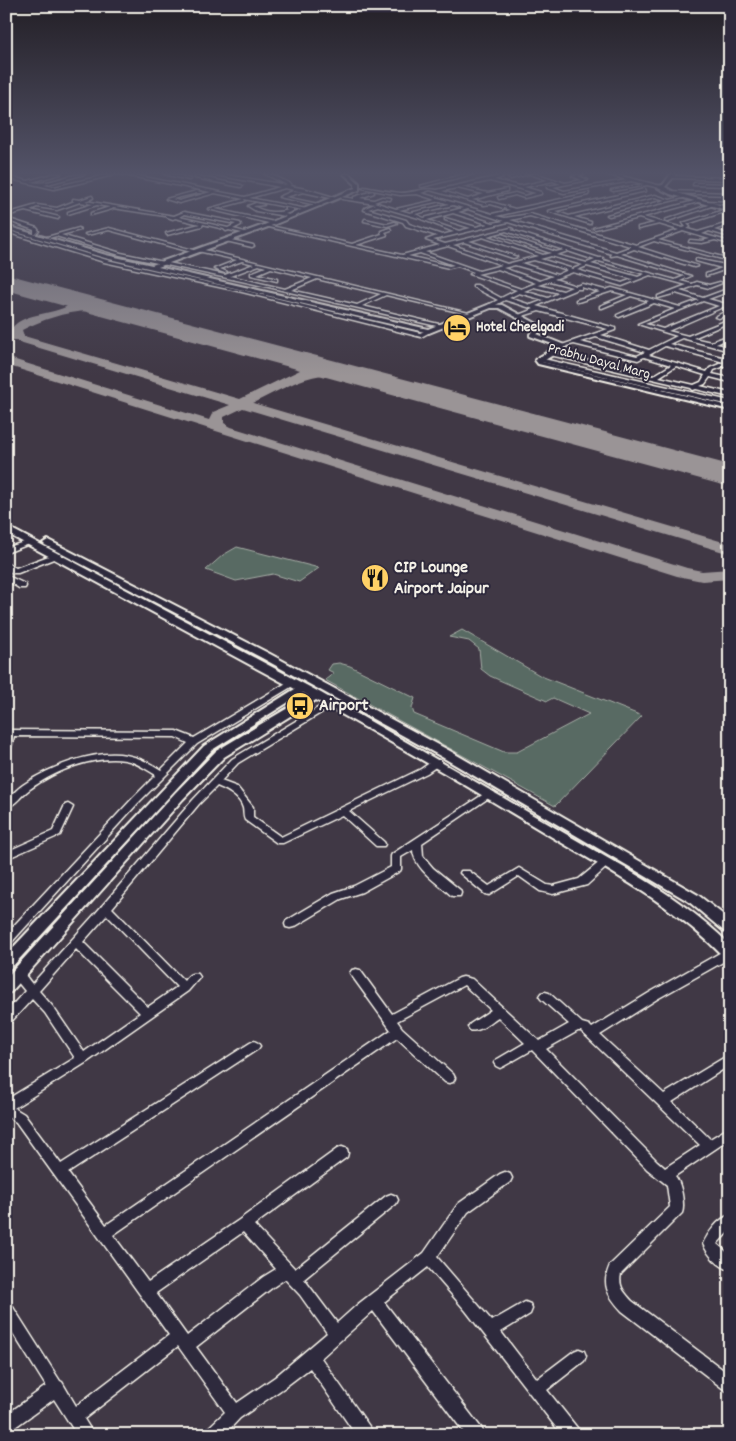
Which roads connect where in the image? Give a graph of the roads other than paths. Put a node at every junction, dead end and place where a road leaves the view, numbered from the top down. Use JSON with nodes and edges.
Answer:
{"nodes":[{"id":1,"x":39,"y":241,"type":"edge"},
{"id":2,"x":55,"y":241,"type":"edge"},
{"id":3,"x":65,"y":241,"type":"edge"},
{"id":4,"x":77,"y":241,"type":"edge"},
{"id":5,"x":159,"y":241,"type":"edge"},
{"id":6,"x":224,"y":241,"type":"edge"},
{"id":7,"x":232,"y":241,"type":"edge"},
{"id":8,"x":340,"y":241,"type":"edge"},
{"id":9,"x":362,"y":241,"type":"edge"},
{"id":10,"x":434,"y":241,"type":"edge"},
{"id":11,"x":463,"y":241,"type":"edge"},
{"id":12,"x":464,"y":241,"type":"edge"},
{"id":13,"x":498,"y":241,"type":"edge"},
{"id":14,"x":521,"y":241,"type":"edge"},
{"id":15,"x":533,"y":241,"type":"edge"},
{"id":16,"x":543,"y":241,"type":"edge"},
{"id":17,"x":574,"y":241,"type":"edge"},
{"id":18,"x":606,"y":241,"type":"edge"},
{"id":19,"x":615,"y":241,"type":"edge"},
{"id":20,"x":650,"y":241,"type":"edge"},
{"id":21,"x":659,"y":241,"type":"edge"},
{"id":22,"x":525,"y":243,"type":"junction"},
{"id":23,"x":353,"y":244,"type":"junction"},
{"id":24,"x":446,"y":244,"type":"junction"},
{"id":25,"x":252,"y":246,"type":"dead end"},
{"id":26,"x":513,"y":246,"type":"junction"},
{"id":27,"x":587,"y":246,"type":"junction"},
{"id":28,"x":633,"y":247,"type":"junction"},
{"id":29,"x":593,"y":248,"type":"junction"},
{"id":30,"x":687,"y":248,"type":"junction"},
{"id":31,"x":462,"y":250,"type":"junction"},
{"id":32,"x":570,"y":250,"type":"junction"},
{"id":33,"x":678,"y":250,"type":"dead end"},
{"id":34,"x":712,"y":250,"type":"dead end"},
{"id":35,"x":198,"y":251,"type":"junction"},
{"id":36,"x":420,"y":251,"type":"junction"},
{"id":37,"x":452,"y":252,"type":"dead end"},
{"id":38,"x":576,"y":252,"type":"junction"},
{"id":39,"x":556,"y":253,"type":"junction"},
{"id":40,"x":670,"y":253,"type":"dead end"},
{"id":41,"x":705,"y":253,"type":"junction"},
{"id":42,"x":445,"y":254,"type":"dead end"},
{"id":43,"x":549,"y":254,"type":"junction"},
{"id":44,"x":614,"y":254,"type":"junction"},
{"id":45,"x":479,"y":255,"type":"junction"},
{"id":46,"x":402,"y":256,"type":"junction"},
{"id":47,"x":436,"y":256,"type":"junction"},
{"id":48,"x":542,"y":256,"type":"junction"},
{"id":49,"x":661,"y":257,"type":"junction"},
{"id":50,"x":470,"y":258,"type":"dead end"},
{"id":51,"x":533,"y":258,"type":"junction"},
{"id":52,"x":687,"y":258,"type":"dead end"},
{"id":53,"x":729,"y":258,"type":"edge"},
{"id":54,"x":241,"y":260,"type":"junction"},
{"id":55,"x":515,"y":260,"type":"junction"},
{"id":56,"x":600,"y":260,"type":"junction"},
{"id":57,"x":496,"y":261,"type":"junction"},
{"id":58,"x":678,"y":261,"type":"junction"},
{"id":59,"x":709,"y":262,"type":"junction"},
{"id":60,"x":259,"y":264,"type":"junction"},
{"id":61,"x":452,"y":264,"type":"junction"},
{"id":62,"x":669,"y":264,"type":"dead end"},
{"id":63,"x":157,"y":265,"type":"junction"},
{"id":64,"x":506,"y":265,"type":"junction"},
{"id":65,"x":585,"y":265,"type":"junction"},
{"id":66,"x":624,"y":266,"type":"junction"},
{"id":67,"x":696,"y":266,"type":"junction"},
{"id":68,"x":270,"y":267,"type":"junction"},
{"id":69,"x":496,"y":267,"type":"junction"},
{"id":70,"x":728,"y":267,"type":"edge"},
{"id":71,"x":470,"y":268,"type":"junction"},
{"id":72,"x":144,"y":270,"type":"junction"},
{"id":73,"x":438,"y":270,"type":"dead end"},
{"id":74,"x":571,"y":271,"type":"junction"},
{"id":75,"x":611,"y":271,"type":"junction"},
{"id":76,"x":478,"y":272,"type":"junction"},
{"id":77,"x":677,"y":272,"type":"junction"},
{"id":78,"x":294,"y":273,"type":"junction"},
{"id":79,"x":617,"y":273,"type":"junction"},
{"id":80,"x":233,"y":274,"type":"junction"},
{"id":81,"x":514,"y":274,"type":"junction"},
{"id":82,"x":651,"y":274,"type":"junction"},
{"id":83,"x":259,"y":276,"type":"junction"},
{"id":84,"x":557,"y":276,"type":"junction"},
{"id":85,"x":225,"y":277,"type":"junction"},
{"id":86,"x":590,"y":277,"type":"junction"},
{"id":87,"x":315,"y":278,"type":"junction"},
{"id":88,"x":636,"y":278,"type":"junction"},
{"id":89,"x":490,"y":279,"type":"junction"},
{"id":90,"x":549,"y":279,"type":"junction"},
{"id":91,"x":600,"y":279,"type":"junction"},
{"id":92,"x":275,"y":280,"type":"junction"},
{"id":93,"x":673,"y":280,"type":"junction"},
{"id":94,"x":246,"y":281,"type":"junction"},
{"id":95,"x":540,"y":283,"type":"junction"},
{"id":96,"x":720,"y":283,"type":"junction"},
{"id":97,"x":658,"y":284,"type":"dead end"},
{"id":98,"x":534,"y":285,"type":"junction"},
{"id":99,"x":570,"y":285,"type":"junction"},
{"id":100,"x":692,"y":285,"type":"junction"},
{"id":101,"x":260,"y":286,"type":"junction"},
{"id":102,"x":475,"y":286,"type":"dead end"},
{"id":103,"x":580,"y":288,"type":"junction"},
{"id":104,"x":730,"y":288,"type":"edge"},
{"id":105,"x":286,"y":290,"type":"junction"},
{"id":106,"x":520,"y":290,"type":"junction"},
{"id":107,"x":675,"y":291,"type":"junction"},
{"id":108,"x":605,"y":292,"type":"junction"},
{"id":109,"x":564,"y":293,"type":"junction"},
{"id":110,"x":384,"y":294,"type":"junction"},
{"id":111,"x":630,"y":295,"type":"junction"},
{"id":112,"x":660,"y":297,"type":"dead end"},
{"id":113,"x":503,"y":299,"type":"junction"},
{"id":114,"x":548,"y":299,"type":"junction"},
{"id":115,"x":702,"y":299,"type":"junction"},
{"id":116,"x":655,"y":301,"type":"junction"},
{"id":117,"x":578,"y":302,"type":"dead end"},
{"id":118,"x":490,"y":306,"type":"junction"},
{"id":119,"x":533,"y":306,"type":"junction"},
{"id":120,"x":357,"y":307,"type":"junction"},
{"id":121,"x":602,"y":307,"type":"dead end"},
{"id":122,"x":728,"y":308,"type":"edge"},
{"id":123,"x":539,"y":309,"type":"junction"},
{"id":124,"x":675,"y":309,"type":"junction"},
{"id":125,"x":704,"y":313,"type":"junction"},
{"id":126,"x":471,"y":314,"type":"junction"},
{"id":127,"x":518,"y":316,"type":"junction"},
{"id":128,"x":619,"y":316,"type":"dead end"},
{"id":129,"x":696,"y":316,"type":"junction"},
{"id":130,"x":717,"y":316,"type":"junction"},
{"id":131,"x":730,"y":320,"type":"edge"},
{"id":132,"x":435,"y":329,"type":"junction"},
{"id":133,"x":663,"y":331,"type":"junction"},
{"id":134,"x":596,"y":335,"type":"junction"},
{"id":135,"x":681,"y":336,"type":"junction"},
{"id":136,"x":730,"y":336,"type":"edge"},
{"id":137,"x":688,"y":338,"type":"junction"},
{"id":138,"x":574,"y":342,"type":"junction"},
{"id":139,"x":710,"y":344,"type":"junction"},
{"id":140,"x":666,"y":345,"type":"junction"},
{"id":141,"x":564,"y":346,"type":"junction"},
{"id":142,"x":730,"y":349,"type":"edge"},
{"id":143,"x":646,"y":354,"type":"junction"},
{"id":144,"x":545,"y":357,"type":"junction"},
{"id":145,"x":729,"y":362,"type":"edge"},
{"id":146,"x":676,"y":364,"type":"junction"},
{"id":147,"x":709,"y":374,"type":"junction"},
{"id":148,"x":653,"y":378,"type":"junction"},
{"id":149,"x":730,"y":380,"type":"edge"},
{"id":150,"x":686,"y":391,"type":"junction"},
{"id":151,"x":730,"y":395,"type":"edge"},
{"id":152,"x":730,"y":399,"type":"edge"},
{"id":153,"x":730,"y":403,"type":"edge"},
{"id":154,"x":730,"y":408,"type":"edge"},
{"id":155,"x":6,"y":521,"type":"edge"},
{"id":156,"x":6,"y":529,"type":"edge"},
{"id":157,"x":30,"y":542,"type":"junction"},
{"id":158,"x":6,"y":551,"type":"edge"},
{"id":159,"x":56,"y":556,"type":"junction"},
{"id":160,"x":6,"y":564,"type":"edge"},
{"id":161,"x":15,"y":571,"type":"junction"},
{"id":162,"x":6,"y":575,"type":"edge"},
{"id":163,"x":22,"y":586,"type":"dead end"},
{"id":164,"x":312,"y":687,"type":"junction"},
{"id":165,"x":331,"y":703,"type":"junction"},
{"id":166,"x":8,"y":733,"type":"edge"},
{"id":167,"x":194,"y":742,"type":"junction"},
{"id":168,"x":6,"y":748,"type":"edge"},
{"id":169,"x":437,"y":762,"type":"junction"},
{"id":170,"x":162,"y":774,"type":"junction"},
{"id":171,"x":215,"y":782,"type":"junction"},
{"id":172,"x":496,"y":792,"type":"junction"},
{"id":173,"x":6,"y":805,"type":"edge"},
{"id":174,"x":68,"y":807,"type":"dead end"},
{"id":175,"x":343,"y":811,"type":"junction"},
{"id":176,"x":417,"y":841,"type":"junction"},
{"id":177,"x":380,"y":844,"type":"dead end"},
{"id":178,"x":616,"y":854,"type":"junction"},
{"id":179,"x":6,"y":856,"type":"edge"},
{"id":180,"x":605,"y":863,"type":"junction"},
{"id":181,"x":465,"y":873,"type":"dead end"},
{"id":182,"x":456,"y":893,"type":"dead end"},
{"id":183,"x":106,"y":908,"type":"junction"},
{"id":184,"x":290,"y":924,"type":"dead end"},
{"id":185,"x":730,"y":928,"type":"edge"},
{"id":186,"x":6,"y":941,"type":"edge"},
{"id":187,"x":76,"y":942,"type":"junction"},
{"id":188,"x":729,"y":953,"type":"edge"},
{"id":189,"x":6,"y":964,"type":"edge"},
{"id":190,"x":356,"y":973,"type":"dead end"},
{"id":191,"x":18,"y":976,"type":"junction"},
{"id":192,"x":194,"y":977,"type":"dead end"},
{"id":193,"x":6,"y":988,"type":"edge"},
{"id":194,"x":184,"y":988,"type":"junction"},
{"id":195,"x":31,"y":992,"type":"junction"},
{"id":196,"x":545,"y":996,"type":"dead end"},
{"id":197,"x":499,"y":1011,"type":"junction"},
{"id":198,"x":147,"y":1013,"type":"junction"},
{"id":199,"x":6,"y":1020,"type":"edge"},
{"id":200,"x":394,"y":1026,"type":"junction"},
{"id":201,"x":474,"y":1026,"type":"dead end"},
{"id":202,"x":578,"y":1026,"type":"junction"},
{"id":203,"x":592,"y":1034,"type":"junction"},
{"id":204,"x":254,"y":1046,"type":"dead end"},
{"id":205,"x":535,"y":1046,"type":"junction"},
{"id":206,"x":83,"y":1059,"type":"junction"},
{"id":207,"x":730,"y":1059,"type":"edge"},
{"id":208,"x":500,"y":1063,"type":"dead end"},
{"id":209,"x":449,"y":1078,"type":"dead end"},
{"id":210,"x":663,"y":1101,"type":"junction"},
{"id":211,"x":6,"y":1108,"type":"edge"},
{"id":212,"x":730,"y":1132,"type":"edge"},
{"id":213,"x":709,"y":1146,"type":"junction"},
{"id":214,"x":342,"y":1153,"type":"dead end"},
{"id":215,"x":60,"y":1171,"type":"junction"},
{"id":216,"x":665,"y":1175,"type":"junction"},
{"id":217,"x":505,"y":1178,"type":"dead end"},
{"id":218,"x":391,"y":1200,"type":"dead end"},
{"id":219,"x":730,"y":1221,"type":"edge"},
{"id":220,"x":244,"y":1224,"type":"junction"},
{"id":221,"x":105,"y":1233,"type":"junction"},
{"id":222,"x":429,"y":1258,"type":"junction"},
{"id":223,"x":730,"y":1264,"type":"edge"},
{"id":224,"x":290,"y":1274,"type":"junction"},
{"id":225,"x":147,"y":1291,"type":"junction"},
{"id":226,"x":374,"y":1301,"type":"junction"},
{"id":227,"x":6,"y":1309,"type":"edge"},
{"id":228,"x":525,"y":1310,"type":"dead end"},
{"id":229,"x":490,"y":1331,"type":"junction"},
{"id":230,"x":336,"y":1334,"type":"junction"},
{"id":231,"x":183,"y":1341,"type":"junction"},
{"id":232,"x":579,"y":1356,"type":"dead end"},
{"id":233,"x":311,"y":1357,"type":"junction"},
{"id":234,"x":730,"y":1385,"type":"edge"},
{"id":235,"x":57,"y":1388,"type":"junction"},
{"id":236,"x":536,"y":1389,"type":"junction"},
{"id":237,"x":235,"y":1413,"type":"junction"},
{"id":238,"x":74,"y":1417,"type":"junction"},
{"id":239,"x":6,"y":1425,"type":"edge"},
{"id":240,"x":86,"y":1435,"type":"edge"},
{"id":241,"x":213,"y":1435,"type":"edge"},
{"id":242,"x":365,"y":1435,"type":"edge"},
{"id":243,"x":476,"y":1435,"type":"edge"},
{"id":244,"x":572,"y":1435,"type":"edge"}],
"edges":[{"from":1,"to":72,"type":"street"},
{"from":2,"to":63,"type":"street"},
{"from":3,"to":63,"type":"street"},
{"from":4,"to":63,"type":"street"},
{"from":5,"to":35,"type":"street"},
{"from":6,"to":35,"type":"street"},
{"from":7,"to":25,"type":"street"},
{"from":8,"to":23,"type":"street"},
{"from":9,"to":23,"type":"street"},
{"from":10,"to":24,"type":"street"},
{"from":11,"to":24,"type":"street"},
{"from":12,"to":55,"type":"street"},
{"from":13,"to":26,"type":"street"},
{"from":14,"to":22,"type":"street"},
{"from":15,"to":22,"type":"street"},
{"from":16,"to":32,"type":"street"},
{"from":17,"to":27,"type":"street"},
{"from":18,"to":27,"type":"street"},
{"from":19,"to":28,"type":"street"},
{"from":20,"to":28,"type":"street"},
{"from":21,"to":30,"type":"street"},
{"from":22,"to":26,"type":"street"},
{"from":22,"to":39,"type":"street"},
{"from":23,"to":46,"type":"street"},
{"from":24,"to":31,"type":"street"},
{"from":24,"to":36,"type":"street"},
{"from":26,"to":48,"type":"street"},
{"from":27,"to":29,"type":"street"},
{"from":28,"to":44,"type":"street"},
{"from":28,"to":49,"type":"street"},
{"from":29,"to":38,"type":"street"},
{"from":29,"to":44,"type":"street"},
{"from":30,"to":33,"type":"street"},
{"from":30,"to":41,"type":"street"},
{"from":31,"to":37,"type":"street"},
{"from":31,"to":45,"type":"street"},
{"from":32,"to":38,"type":"street"},
{"from":32,"to":39,"type":"street"},
{"from":34,"to":41,"type":"street"},
{"from":35,"to":54,"type":"street"},
{"from":35,"to":63,"type":"street"},
{"from":36,"to":46,"type":"street"},
{"from":36,"to":47,"type":"street"},
{"from":38,"to":56,"type":"street"},
{"from":39,"to":43,"type":"street"},
{"from":40,"to":49,"type":"street"},
{"from":41,"to":53,"type":"street"},
{"from":41,"to":59,"type":"street"},
{"from":42,"to":47,"type":"street"},
{"from":43,"to":48,"type":"street"},
{"from":43,"to":65,"type":"street"},
{"from":44,"to":56,"type":"street"},
{"from":44,"to":77,"type":"street"},
{"from":45,"to":50,"type":"street"},
{"from":45,"to":57,"type":"street"},
{"from":46,"to":61,"type":"street"},
{"from":47,"to":61,"type":"street"},
{"from":48,"to":51,"type":"street"},
{"from":49,"to":58,"type":"street"},
{"from":51,"to":55,"type":"street"},
{"from":51,"to":74,"type":"street"},
{"from":52,"to":58,"type":"street"},
{"from":54,"to":60,"type":"street"},
{"from":54,"to":80,"type":"street"},
{"from":55,"to":64,"type":"street"},
{"from":55,"to":84,"type":"street"},
{"from":56,"to":65,"type":"street"},
{"from":56,"to":66,"type":"street"},
{"from":57,"to":64,"type":"street"},
{"from":57,"to":71,"type":"street"},
{"from":58,"to":62,"type":"street"},
{"from":58,"to":67,"type":"street"},
{"from":59,"to":67,"type":"street"},
{"from":59,"to":70,"type":"street"},
{"from":60,"to":68,"type":"street"},
{"from":60,"to":80,"type":"street"},
{"from":61,"to":71,"type":"street"},
{"from":61,"to":73,"type":"street"},
{"from":63,"to":72,"type":"street"},
{"from":63,"to":85,"type":"street"},
{"from":63,"to":101,"type":"street"},
{"from":63,"to":132,"type":"street"},
{"from":64,"to":69,"type":"street"},
{"from":65,"to":74,"type":"street"},
{"from":65,"to":75,"type":"street"},
{"from":66,"to":75,"type":"street"},
{"from":66,"to":82,"type":"street"},
{"from":67,"to":77,"type":"street"},
{"from":68,"to":78,"type":"street"},
{"from":68,"to":83,"type":"street"},
{"from":69,"to":76,"type":"street"},
{"from":69,"to":81,"type":"street"},
{"from":70,"to":96,"type":"street"},
{"from":71,"to":76,"type":"street"},
{"from":72,"to":132,"type":"street"},
{"from":74,"to":84,"type":"street"},
{"from":74,"to":86,"type":"street"},
{"from":75,"to":79,"type":"street"},
{"from":76,"to":89,"type":"street"},
{"from":77,"to":93,"type":"street"},
{"from":78,"to":87,"type":"street"},
{"from":78,"to":92,"type":"street"},
{"from":79,"to":88,"type":"street"},
{"from":79,"to":91,"type":"street"},
{"from":80,"to":85,"type":"street"},
{"from":81,"to":89,"type":"street"},
{"from":81,"to":95,"type":"street"},
{"from":82,"to":88,"type":"street"},
{"from":82,"to":93,"type":"street"},
{"from":83,"to":92,"type":"street"},
{"from":83,"to":94,"type":"street"},
{"from":84,"to":90,"type":"street"},
{"from":85,"to":94,"type":"street"},
{"from":86,"to":91,"type":"street"},
{"from":86,"to":99,"type":"street"},
{"from":87,"to":105,"type":"street"},
{"from":87,"to":110,"type":"street"},
{"from":88,"to":91,"type":"street"},
{"from":89,"to":106,"type":"street"},
{"from":90,"to":95,"type":"street"},
{"from":90,"to":99,"type":"street"},
{"from":92,"to":101,"type":"street"},
{"from":93,"to":97,"type":"street"},
{"from":93,"to":100,"type":"street"},
{"from":94,"to":101,"type":"street"},
{"from":95,"to":98,"type":"street"},
{"from":96,"to":100,"type":"street"},
{"from":96,"to":104,"type":"street"},
{"from":98,"to":106,"type":"street"},
{"from":98,"to":109,"type":"street"},
{"from":99,"to":103,"type":"street"},
{"from":100,"to":107,"type":"street"},
{"from":101,"to":105,"type":"street"},
{"from":101,"to":132,"type":"street"},
{"from":102,"to":113,"type":"street"},
{"from":103,"to":108,"type":"street"},
{"from":103,"to":109,"type":"street"},
{"from":104,"to":115,"type":"street"},
{"from":105,"to":120,"type":"street"},
{"from":106,"to":113,"type":"street"},
{"from":106,"to":114,"type":"street"},
{"from":107,"to":112,"type":"street"},
{"from":107,"to":115,"type":"street"},
{"from":108,"to":111,"type":"street"},
{"from":108,"to":117,"type":"street"},
{"from":109,"to":114,"type":"street"},
{"from":110,"to":120,"type":"street"},
{"from":110,"to":126,"type":"street"},
{"from":111,"to":116,"type":"street"},
{"from":111,"to":121,"type":"street"},
{"from":113,"to":118,"type":"street"},
{"from":113,"to":119,"type":"street"},
{"from":114,"to":119,"type":"street"},
{"from":115,"to":122,"type":"street"},
{"from":115,"to":124,"type":"street"},
{"from":116,"to":124,"type":"street"},
{"from":116,"to":128,"type":"street"},
{"from":118,"to":126,"type":"street"},
{"from":118,"to":127,"type":"street","name":"Prabhu Dayal Marg"},
{"from":119,"to":123,"type":"street"},
{"from":120,"to":132,"type":"street"},
{"from":122,"to":125,"type":"street"},
{"from":122,"to":130,"type":"street"},
{"from":123,"to":127,"type":"street"},
{"from":123,"to":134,"type":"street"},
{"from":124,"to":129,"type":"street"},
{"from":124,"to":133,"type":"street"},
{"from":125,"to":129,"type":"street"},
{"from":125,"to":130,"type":"street"},
{"from":126,"to":132,"type":"street"},
{"from":127,"to":141,"type":"street","name":"Prabhu Dayal Marg"},
{"from":129,"to":133,"type":"street"},
{"from":130,"to":131,"type":"street"},
{"from":131,"to":137,"type":"street"},
{"from":133,"to":135,"type":"street"},
{"from":134,"to":138,"type":"street"},
{"from":134,"to":143,"type":"street"},
{"from":135,"to":137,"type":"street"},
{"from":135,"to":140,"type":"street"},
{"from":136,"to":139,"type":"street"},
{"from":137,"to":139,"type":"street"},
{"from":138,"to":141,"type":"street"},
{"from":138,"to":143,"type":"street"},
{"from":139,"to":142,"type":"street"},
{"from":140,"to":143,"type":"street"},
{"from":140,"to":145,"type":"street"},
{"from":141,"to":144,"type":"street","name":"Prabhu Dayal Marg"},
{"from":143,"to":146,"type":"street"},
{"from":144,"to":148,"type":"street"},
{"from":144,"to":150,"type":"street"},
{"from":144,"to":150,"type":"street","name":"Prabhu Dayal Marg"},
{"from":145,"to":147,"type":"street"},
{"from":146,"to":147,"type":"street"},
{"from":146,"to":148,"type":"street"},
{"from":147,"to":149,"type":"street"},
{"from":147,"to":150,"type":"street"},
{"from":148,"to":150,"type":"street"},
{"from":150,"to":151,"type":"street"},
{"from":150,"to":152,"type":"street"},
{"from":150,"to":153,"type":"street"},
{"from":150,"to":154,"type":"street","name":"Prabhu Dayal Marg"},
{"from":155,"to":164,"type":"street"},
{"from":156,"to":157,"type":"street"},
{"from":157,"to":158,"type":"street"},
{"from":157,"to":159,"type":"street"},
{"from":159,"to":161,"type":"street"},
{"from":159,"to":164,"type":"street"},
{"from":160,"to":161,"type":"street"},
{"from":161,"to":162,"type":"street"},
{"from":162,"to":163,"type":"street"},
{"from":164,"to":165,"type":"street"},
{"from":164,"to":167,"type":"street"},
{"from":164,"to":172,"type":"street"},
{"from":164,"to":189,"type":"street"},
{"from":164,"to":191,"type":"street"},
{"from":165,"to":169,"type":"street"},
{"from":165,"to":171,"type":"street"},
{"from":166,"to":167,"type":"street"},
{"from":166,"to":168,"type":"street"},
{"from":167,"to":170,"type":"street"},
{"from":169,"to":172,"type":"street"},
{"from":169,"to":175,"type":"street"},
{"from":170,"to":173,"type":"street"},
{"from":170,"to":186,"type":"street"},
{"from":171,"to":175,"type":"street"},
{"from":171,"to":183,"type":"street"},
{"from":172,"to":176,"type":"street"},
{"from":172,"to":178,"type":"street"},
{"from":172,"to":180,"type":"street"},
{"from":174,"to":179,"type":"street"},
{"from":175,"to":177,"type":"street"},
{"from":176,"to":182,"type":"street"},
{"from":176,"to":184,"type":"street"},
{"from":178,"to":180,"type":"street"},
{"from":178,"to":185,"type":"street"},
{"from":180,"to":181,"type":"street"},
{"from":180,"to":188,"type":"street"},
{"from":183,"to":187,"type":"street"},
{"from":183,"to":194,"type":"street"},
{"from":187,"to":195,"type":"street"},
{"from":187,"to":198,"type":"street"},
{"from":188,"to":203,"type":"street"},
{"from":189,"to":191,"type":"street"},
{"from":190,"to":200,"type":"street"},
{"from":191,"to":193,"type":"street"},
{"from":191,"to":195,"type":"street"},
{"from":192,"to":194,"type":"street"},
{"from":194,"to":198,"type":"street"},
{"from":195,"to":199,"type":"street"},
{"from":195,"to":206,"type":"street"},
{"from":196,"to":202,"type":"street"},
{"from":197,"to":200,"type":"street"},
{"from":197,"to":201,"type":"street"},
{"from":197,"to":205,"type":"street"},
{"from":198,"to":206,"type":"street"},
{"from":200,"to":209,"type":"street"},
{"from":200,"to":221,"type":"street"},
{"from":202,"to":203,"type":"street"},
{"from":202,"to":205,"type":"street"},
{"from":203,"to":210,"type":"street"},
{"from":204,"to":215,"type":"street"},
{"from":205,"to":208,"type":"street"},
{"from":205,"to":216,"type":"street"},
{"from":206,"to":211,"type":"street"},
{"from":207,"to":210,"type":"street"},
{"from":210,"to":213,"type":"street"},
{"from":211,"to":215,"type":"street"},
{"from":212,"to":213,"type":"street"},
{"from":213,"to":216,"type":"street"},
{"from":214,"to":220,"type":"street"},
{"from":215,"to":221,"type":"street"},
{"from":216,"to":234,"type":"street"},
{"from":217,"to":222,"type":"street"},
{"from":218,"to":224,"type":"street"},
{"from":219,"to":223,"type":"street"},
{"from":220,"to":224,"type":"street"},
{"from":220,"to":225,"type":"street"},
{"from":221,"to":225,"type":"street"},
{"from":222,"to":226,"type":"street"},
{"from":222,"to":229,"type":"street"},
{"from":224,"to":230,"type":"street"},
{"from":224,"to":231,"type":"street"},
{"from":225,"to":231,"type":"street"},
{"from":226,"to":230,"type":"street"},
{"from":226,"to":243,"type":"street"},
{"from":227,"to":235,"type":"street"},
{"from":228,"to":229,"type":"street"},
{"from":229,"to":236,"type":"street"},
{"from":230,"to":233,"type":"street"},
{"from":231,"to":237,"type":"street"},
{"from":231,"to":238,"type":"street"},
{"from":232,"to":236,"type":"street"},
{"from":233,"to":237,"type":"street"},
{"from":233,"to":242,"type":"street"},
{"from":235,"to":238,"type":"street"},
{"from":235,"to":239,"type":"street"},
{"from":236,"to":244,"type":"street"},
{"from":237,"to":241,"type":"street"},
{"from":238,"to":240,"type":"street"}]}
